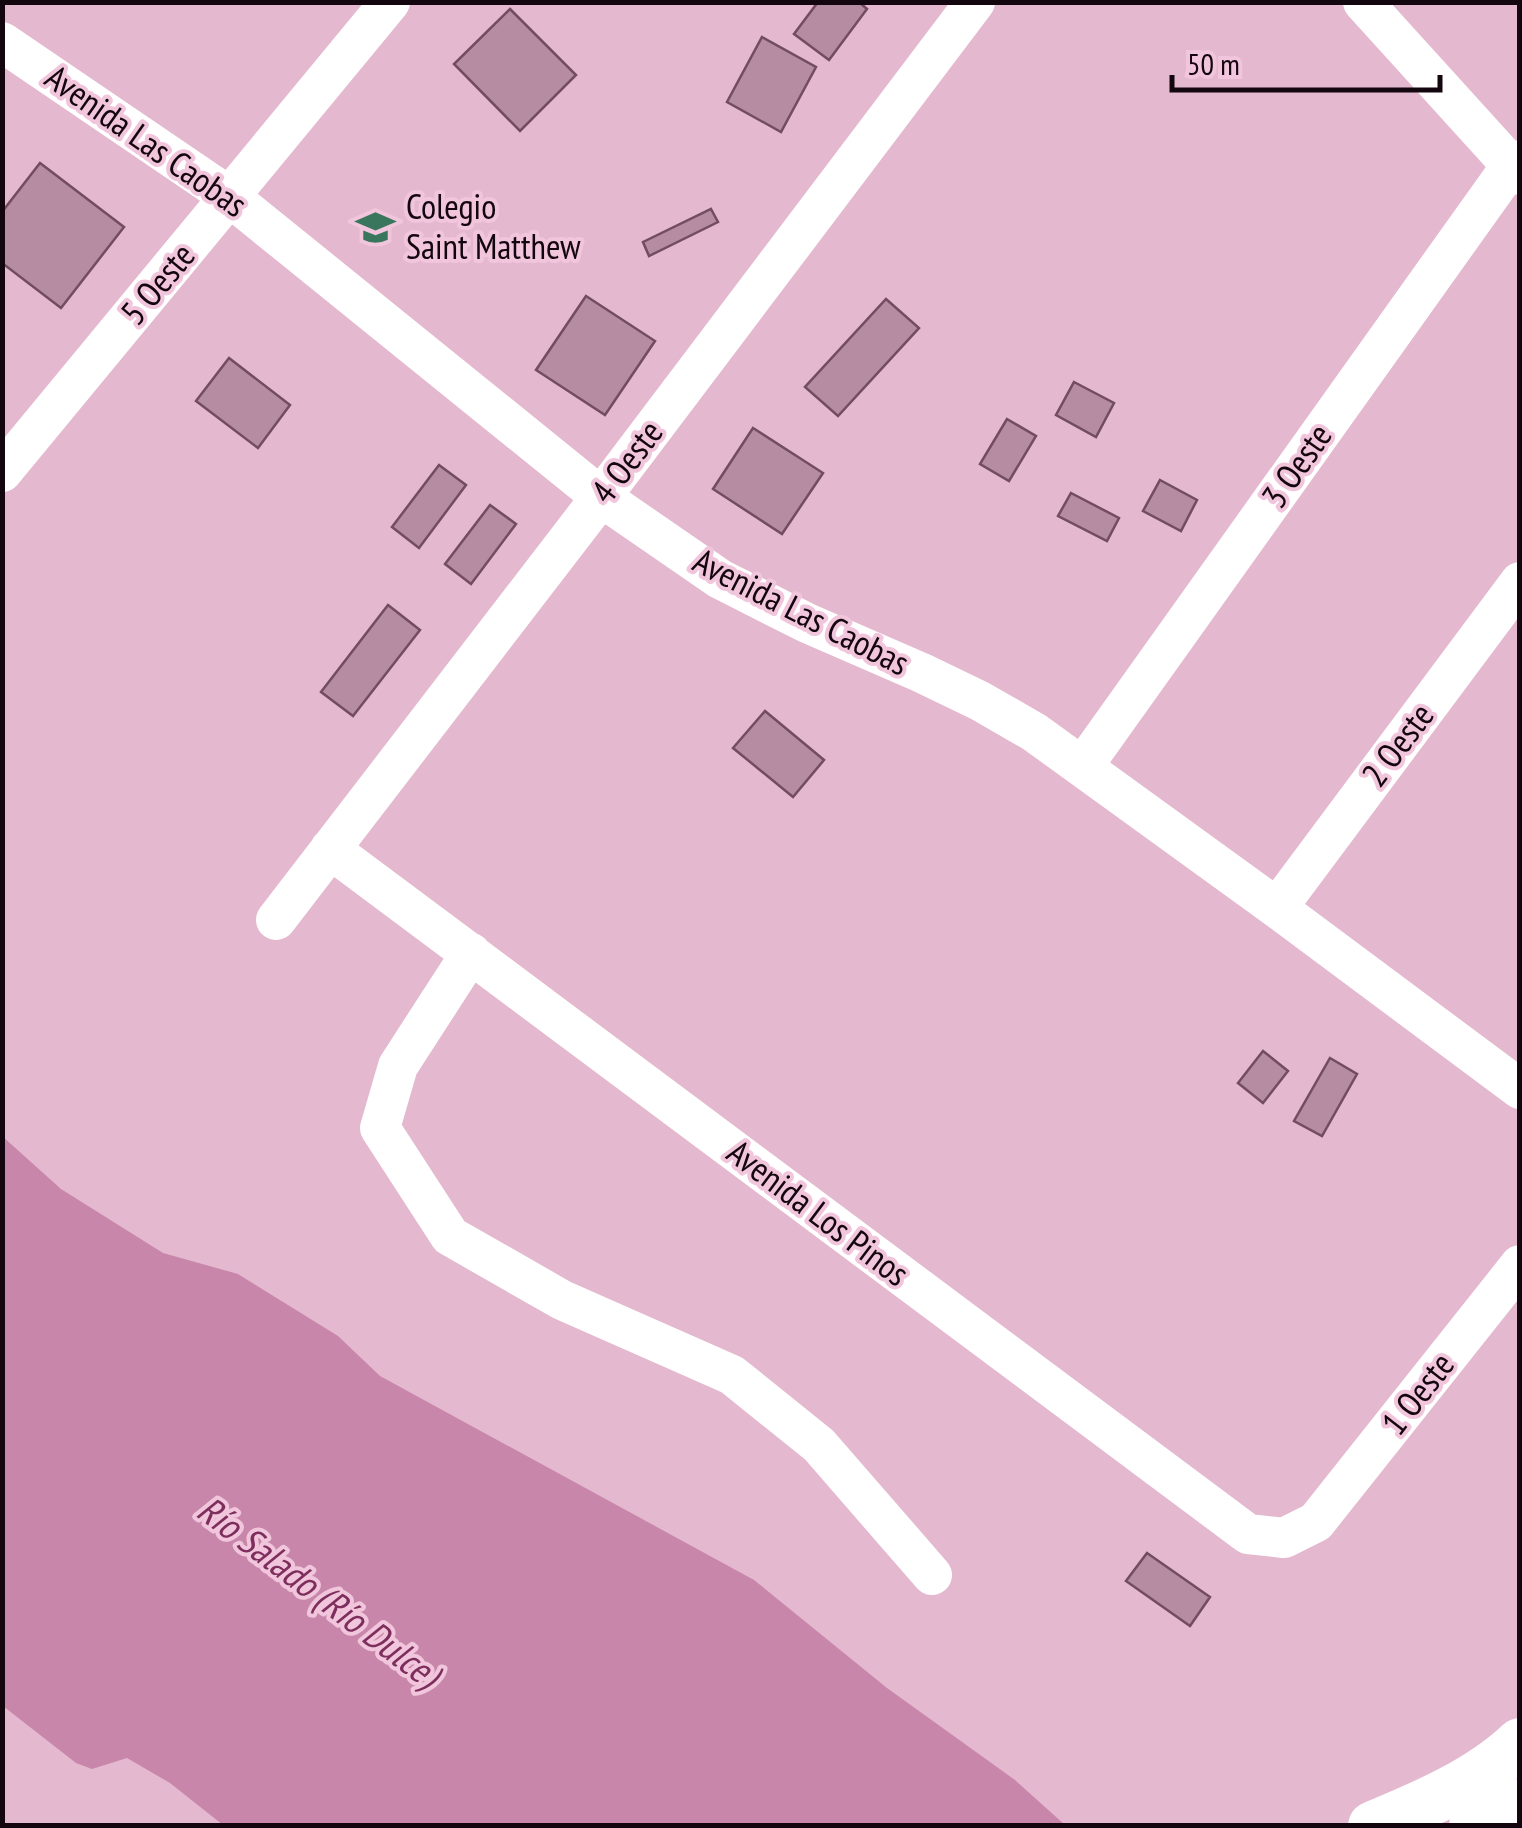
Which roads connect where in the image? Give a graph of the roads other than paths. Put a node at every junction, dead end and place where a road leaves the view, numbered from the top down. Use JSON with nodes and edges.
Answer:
{"nodes":[{"id":1,"x":390,"y":2,"type":"edge"},
{"id":2,"x":975,"y":2,"type":"edge"},
{"id":3,"x":1363,"y":2,"type":"edge"},
{"id":4,"x":2,"y":42,"type":"edge"},
{"id":5,"x":1517,"y":167,"type":"edge"},
{"id":6,"x":230,"y":196,"type":"junction"},
{"id":7,"x":2,"y":472,"type":"edge"},
{"id":8,"x":601,"y":496,"type":"junction"},
{"id":9,"x":1520,"y":582,"type":"edge"},
{"id":10,"x":1083,"y":766,"type":"junction"},
{"id":11,"x":330,"y":849,"type":"junction"},
{"id":12,"x":1278,"y":908,"type":"junction"},
{"id":13,"x":276,"y":920,"type":"dead end"},
{"id":14,"x":471,"y":953,"type":"junction"},
{"id":15,"x":1520,"y":1088,"type":"edge"},
{"id":16,"x":1520,"y":1265,"type":"edge"},
{"id":17,"x":1316,"y":1522,"type":"joint"},
{"id":18,"x":932,"y":1575,"type":"dead end"},
{"id":19,"x":1520,"y":1743,"type":"edge"},
{"id":20,"x":1520,"y":1804,"type":"edge"},
{"id":21,"x":1373,"y":1826,"type":"edge"},
{"id":22,"x":1474,"y":1826,"type":"edge"}],
"edges":[{"from":1,"to":6,"type":"street","name":"5 Oeste"},
{"from":2,"to":8,"type":"street","name":"4 Oeste"},
{"from":3,"to":5,"type":"street"},
{"from":4,"to":6,"type":"street","name":"Avenida Las Caobas"},
{"from":5,"to":10,"type":"street","name":"3 Oeste"},
{"from":6,"to":7,"type":"street","name":"5 Oeste"},
{"from":6,"to":8,"type":"street","name":"Avenida Las Caobas"},
{"from":8,"to":10,"type":"street","name":"Avenida Las Caobas"},
{"from":8,"to":11,"type":"street","name":"4 Oeste"},
{"from":9,"to":12,"type":"street","name":"2 Oeste"},
{"from":10,"to":12,"type":"street","name":"Avenida Las Caobas"},
{"from":11,"to":13,"type":"street","name":"4 Oeste"},
{"from":11,"to":14,"type":"street","name":"Avenida Los Pinos"},
{"from":12,"to":15,"type":"street","name":"Avenida Las Caobas"},
{"from":14,"to":17,"type":"street","name":"Avenida Los Pinos"},
{"from":14,"to":18,"type":"street"},
{"from":16,"to":17,"type":"street","name":"1 Oeste"},
{"from":19,"to":21,"type":"main road"},
{"from":20,"to":22,"type":"main road"}]}
